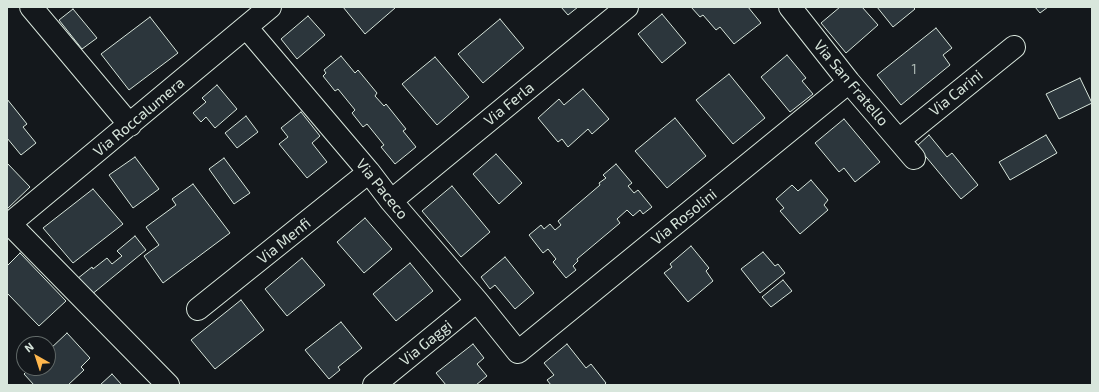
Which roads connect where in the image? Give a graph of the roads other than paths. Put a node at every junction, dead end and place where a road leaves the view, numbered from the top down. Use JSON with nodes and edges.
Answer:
{"nodes":[{"id":1,"x":31,"y":7,"type":"edge"},
{"id":2,"x":270,"y":7,"type":"edge"},
{"id":3,"x":627,"y":7,"type":"edge"},
{"id":4,"x":790,"y":7,"type":"edge"},
{"id":5,"x":246,"y":27,"type":"junction"},
{"id":6,"x":1014,"y":47,"type":"dead end"},
{"id":7,"x":849,"y":82,"type":"junction"},
{"id":8,"x":130,"y":125,"type":"junction"},
{"id":9,"x":899,"y":140,"type":"junction"},
{"id":10,"x":914,"y":158,"type":"dead end"},
{"id":11,"x":369,"y":172,"type":"junction"},
{"id":12,"x":391,"y":201,"type":"junction"},
{"id":13,"x":8,"y":226,"type":"edge"},
{"id":14,"x":477,"y":301,"type":"junction"},
{"id":15,"x":198,"y":309,"type":"dead end"},
{"id":16,"x":518,"y":352,"type":"joint"},
{"id":17,"x":168,"y":385,"type":"edge"},
{"id":18,"x":374,"y":385,"type":"edge"}],
"edges":[{"from":1,"to":8,"type":"street"},
{"from":2,"to":5,"type":"street","name":"Via Roccalumera"},
{"from":3,"to":12,"type":"street","name":"Via Ferla"},
{"from":4,"to":7,"type":"street","name":"Via San Fratello"},
{"from":5,"to":8,"type":"street","name":"Via Roccalumera"},
{"from":5,"to":11,"type":"street","name":"Via Paceco"},
{"from":6,"to":9,"type":"street","name":"Via Carini"},
{"from":7,"to":9,"type":"street","name":"Via San Fratello"},
{"from":7,"to":16,"type":"street","name":"Via Rosolini"},
{"from":8,"to":13,"type":"street","name":"Via Roccalumera"},
{"from":9,"to":10,"type":"street","name":"Via San Fratello"},
{"from":11,"to":12,"type":"street","name":"Via Paceco"},
{"from":11,"to":15,"type":"street","name":"Via Menfi"},
{"from":12,"to":14,"type":"street","name":"Via Paceco"},
{"from":13,"to":17,"type":"street"},
{"from":14,"to":16,"type":"street","name":"Via Paceco"},
{"from":14,"to":18,"type":"street","name":"Via Gaggi"}]}
